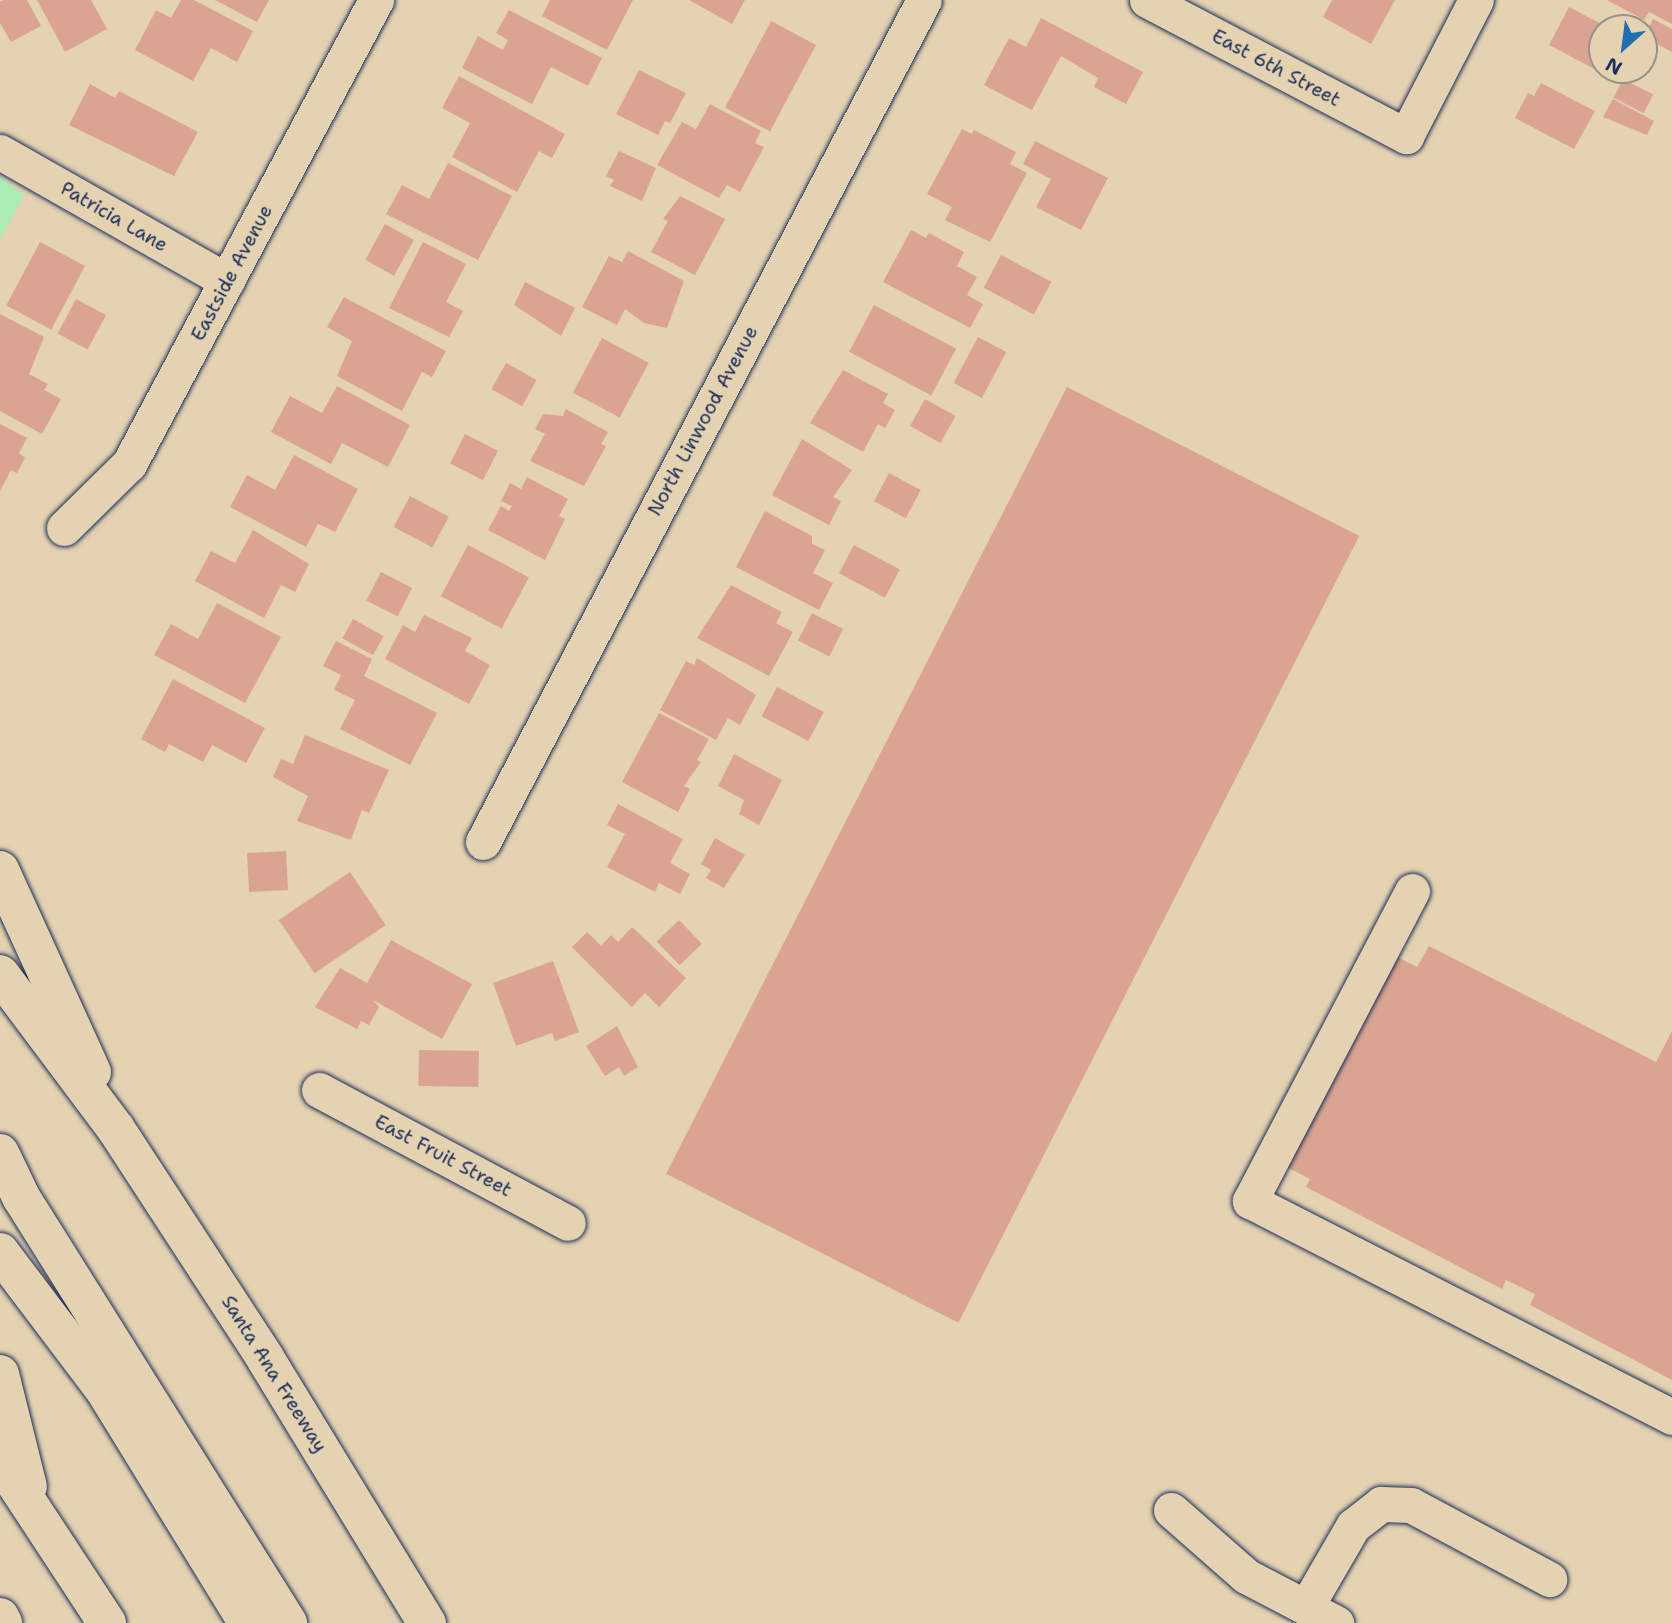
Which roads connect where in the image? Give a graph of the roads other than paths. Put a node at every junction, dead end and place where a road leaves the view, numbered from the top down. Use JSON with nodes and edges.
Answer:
{"nodes":[{"id":1,"x":376,"y":0,"type":"edge"},
{"id":2,"x":924,"y":0,"type":"edge"},
{"id":3,"x":1147,"y":0,"type":"edge"},
{"id":4,"x":1476,"y":0,"type":"edge"},
{"id":5,"x":0,"y":152,"type":"edge"},
{"id":6,"x":227,"y":282,"type":"junction"},
{"id":7,"x":64,"y":528,"type":"dead end"},
{"id":8,"x":483,"y":842,"type":"dead end"},
{"id":9,"x":0,"y":870,"type":"edge"},
{"id":10,"x":1412,"y":891,"type":"dead end"},
{"id":11,"x":0,"y":974,"type":"edge"},
{"id":12,"x":319,"y":1090,"type":"dead end"},
{"id":13,"x":116,"y":1129,"type":"junction"},
{"id":14,"x":0,"y":1153,"type":"edge"},
{"id":15,"x":568,"y":1223,"type":"dead end"},
{"id":16,"x":0,"y":1252,"type":"edge"},
{"id":17,"x":0,"y":1374,"type":"edge"},
{"id":18,"x":1672,"y":1417,"type":"edge"},
{"id":19,"x":0,"y":1460,"type":"edge"},
{"id":20,"x":1171,"y":1510,"type":"dead end"},
{"id":21,"x":35,"y":1513,"type":"junction"},
{"id":22,"x":1549,"y":1579,"type":"dead end"},
{"id":23,"x":1321,"y":1615,"type":"edge"},
{"id":24,"x":0,"y":1617,"type":"edge"},
{"id":25,"x":3,"y":1623,"type":"edge"},
{"id":26,"x":107,"y":1623,"type":"edge"},
{"id":27,"x":248,"y":1623,"type":"edge"},
{"id":28,"x":288,"y":1623,"type":"edge"},
{"id":29,"x":427,"y":1623,"type":"edge"}],
"edges":[{"from":1,"to":6,"type":"street","name":"Eastside Avenue"},
{"from":2,"to":8,"type":"street","name":"North Linwood Avenue"},
{"from":3,"to":4,"type":"street","name":"East 6th Street"},
{"from":5,"to":6,"type":"street","name":"Patricia Lane"},
{"from":6,"to":7,"type":"street","name":"Eastside Avenue"},
{"from":9,"to":13,"type":"highway","name":"Santa Ana Freeway"},
{"from":10,"to":18,"type":"street"},
{"from":11,"to":13,"type":"highway","name":"Santa Ana Freeway"},
{"from":12,"to":15,"type":"street","name":"East Fruit Street"},
{"from":13,"to":29,"type":"highway","name":"Santa Ana Freeway"},
{"from":14,"to":28,"type":"highway"},
{"from":16,"to":27,"type":"highway"},
{"from":17,"to":21,"type":"highway"},
{"from":19,"to":21,"type":"highway"},
{"from":20,"to":23,"type":"street"},
{"from":21,"to":26,"type":"highway"},
{"from":22,"to":23,"type":"street"},
{"from":24,"to":25,"type":"highway"}]}
